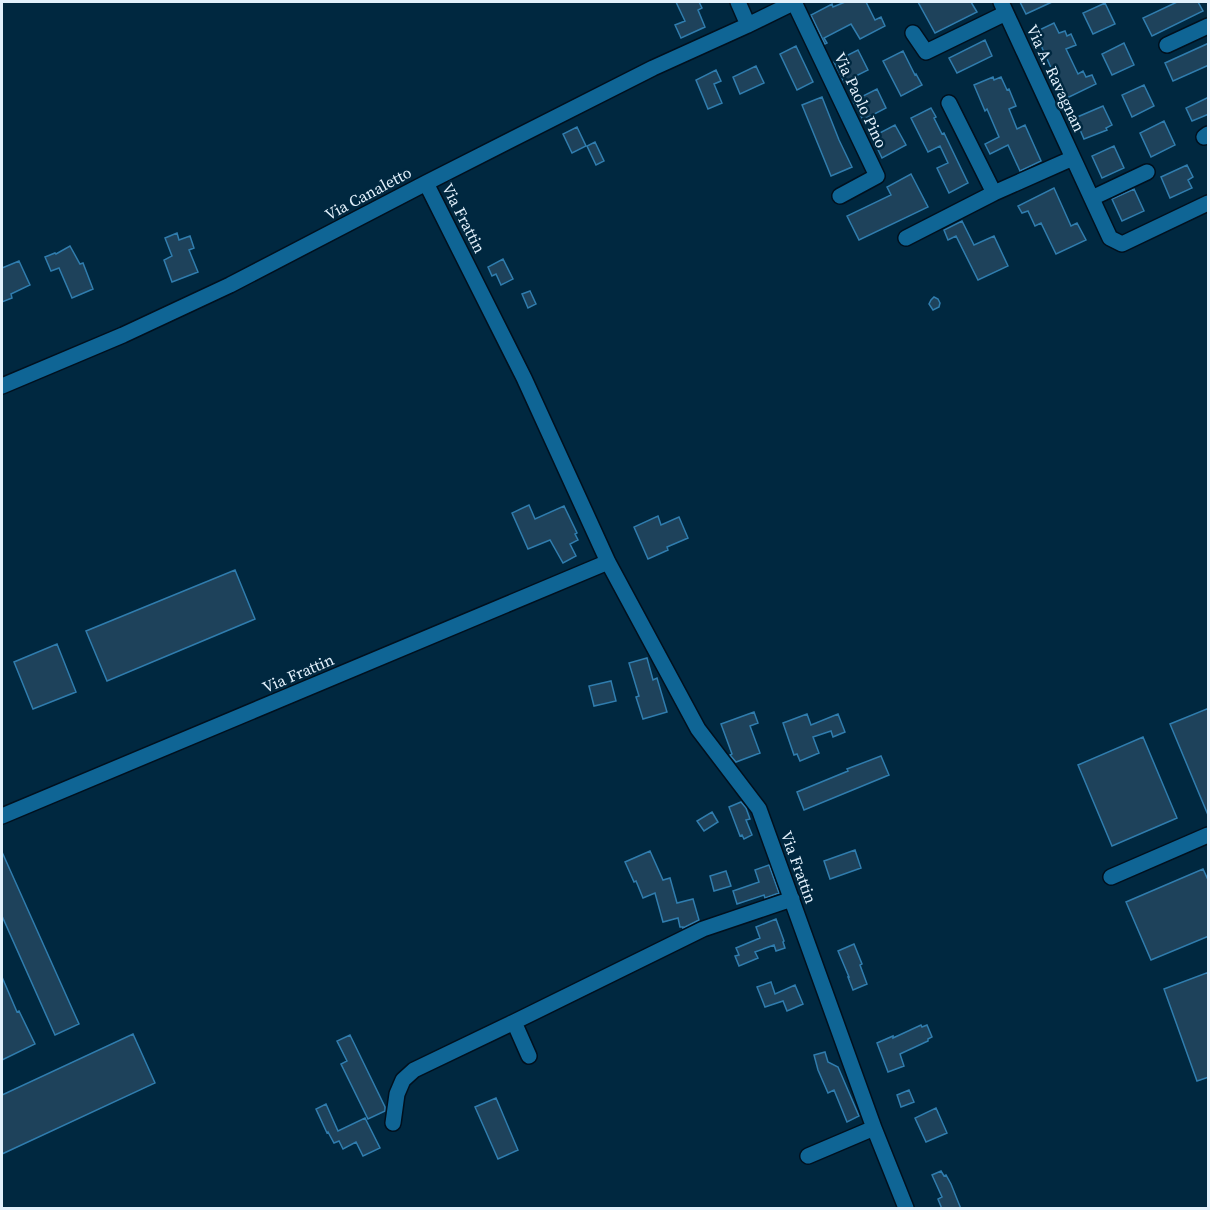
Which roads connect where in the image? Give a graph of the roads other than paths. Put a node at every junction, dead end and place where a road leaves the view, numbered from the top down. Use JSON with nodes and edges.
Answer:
{"nodes":[{"id":1,"x":738,"y":2,"type":"edge"},
{"id":2,"x":794,"y":2,"type":"edge"},
{"id":3,"x":1003,"y":7,"type":"edge"},
{"id":4,"x":748,"y":25,"type":"junction"},
{"id":5,"x":1209,"y":26,"type":"edge"},
{"id":6,"x":913,"y":33,"type":"dead end"},
{"id":7,"x":1167,"y":45,"type":"dead end"},
{"id":8,"x":949,"y":103,"type":"dead end"},
{"id":9,"x":1073,"y":158,"type":"junction"},
{"id":10,"x":1147,"y":172,"type":"dead end"},
{"id":11,"x":426,"y":183,"type":"junction"},
{"id":12,"x":994,"y":193,"type":"junction"},
{"id":13,"x":840,"y":196,"type":"dead end"},
{"id":14,"x":1092,"y":198,"type":"junction"},
{"id":15,"x":1209,"y":203,"type":"edge"},
{"id":16,"x":906,"y":238,"type":"dead end"},
{"id":17,"x":2,"y":386,"type":"edge"},
{"id":18,"x":608,"y":562,"type":"junction"},
{"id":19,"x":2,"y":816,"type":"edge"},
{"id":20,"x":1209,"y":835,"type":"edge"},
{"id":21,"x":1112,"y":877,"type":"dead end"},
{"id":22,"x":792,"y":899,"type":"junction"},
{"id":23,"x":514,"y":1022,"type":"junction"},
{"id":24,"x":529,"y":1056,"type":"dead end"},
{"id":25,"x":393,"y":1122,"type":"dead end"},
{"id":26,"x":874,"y":1128,"type":"junction"},
{"id":27,"x":808,"y":1156,"type":"dead end"},
{"id":28,"x":906,"y":1209,"type":"edge"}],
"edges":[{"from":1,"to":4,"type":"street"},
{"from":2,"to":4,"type":"street","name":"Via Canaletto"},
{"from":2,"to":13,"type":"street","name":"Via Paolo Pino"},
{"from":3,"to":6,"type":"street","name":"Via A. Ravagnan"},
{"from":3,"to":9,"type":"street","name":"Via A. Ravagnan"},
{"from":4,"to":11,"type":"street","name":"Via Canaletto"},
{"from":5,"to":7,"type":"street"},
{"from":8,"to":12,"type":"street"},
{"from":9,"to":12,"type":"street","name":"Via A. Ravagnan"},
{"from":9,"to":14,"type":"street","name":"Via A. Ravagnan"},
{"from":10,"to":14,"type":"street"},
{"from":11,"to":17,"type":"street","name":"Via Canaletto"},
{"from":11,"to":18,"type":"street","name":"Via Frattin"},
{"from":12,"to":16,"type":"street","name":"Via A. Ravagnan"},
{"from":14,"to":15,"type":"street","name":"Via A. Ravagnan"},
{"from":18,"to":19,"type":"street","name":"Via Frattin"},
{"from":18,"to":22,"type":"street","name":"Via Frattin"},
{"from":20,"to":21,"type":"street"},
{"from":22,"to":23,"type":"street"},
{"from":22,"to":26,"type":"street","name":"Via Frattin"},
{"from":23,"to":24,"type":"street"},
{"from":23,"to":25,"type":"street"},
{"from":26,"to":27,"type":"street"},
{"from":26,"to":28,"type":"street","name":"Via Frattin"}]}
